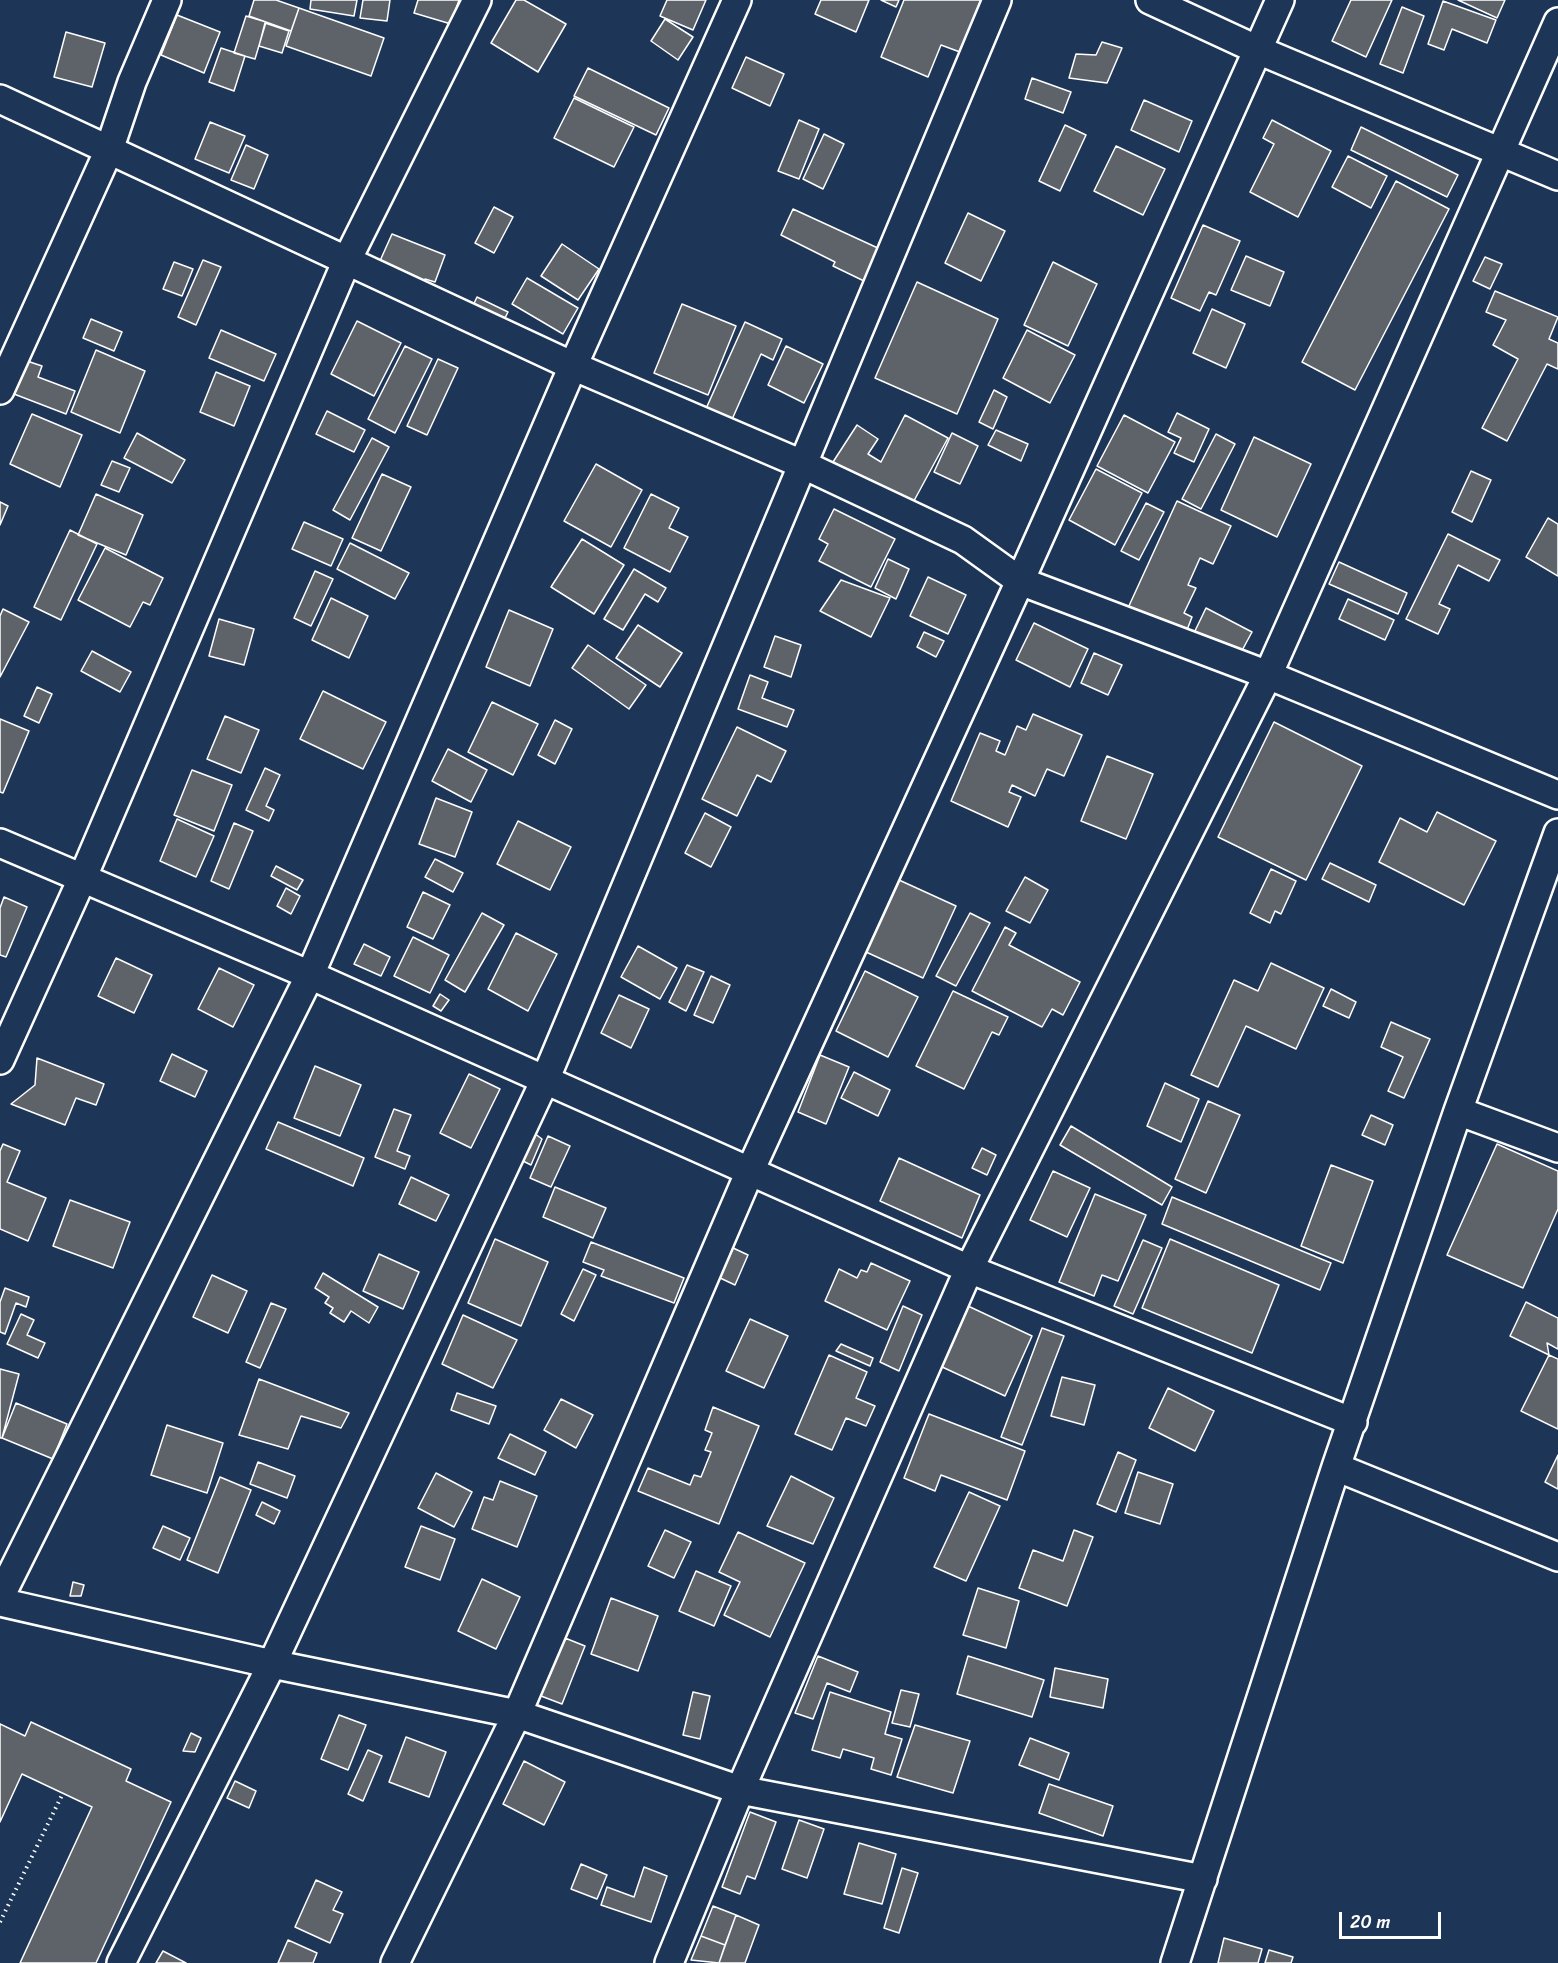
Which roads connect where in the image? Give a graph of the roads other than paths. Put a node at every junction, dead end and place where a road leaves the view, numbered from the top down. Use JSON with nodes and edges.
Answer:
{"nodes":[{"id":1,"x":167,"y":0,"type":"edge"},
{"id":2,"x":477,"y":0,"type":"edge"},
{"id":3,"x":737,"y":0,"type":"edge"},
{"id":4,"x":997,"y":0,"type":"edge"},
{"id":5,"x":1150,"y":0,"type":"edge"},
{"id":6,"x":1280,"y":0,"type":"edge"},
{"id":7,"x":1558,"y":22,"type":"edge"},
{"id":8,"x":1258,"y":50,"type":"junction"},
{"id":9,"x":0,"y":99,"type":"edge"},
{"id":10,"x":109,"y":150,"type":"junction"},
{"id":11,"x":1499,"y":150,"type":"junction"},
{"id":12,"x":1558,"y":176,"type":"edge"},
{"id":13,"x":347,"y":260,"type":"junction"},
{"id":14,"x":573,"y":366,"type":"junction"},
{"id":15,"x":0,"y":390,"type":"edge"},
{"id":16,"x":804,"y":465,"type":"junction"},
{"id":17,"x":1020,"y":581,"type":"junction"},
{"id":18,"x":1268,"y":675,"type":"junction"},
{"id":19,"x":1558,"y":795,"type":"edge"},
{"id":20,"x":1557,"y":841,"type":"edge"},
{"id":21,"x":0,"y":843,"type":"edge"},
{"id":22,"x":82,"y":879,"type":"junction"},
{"id":23,"x":310,"y":975,"type":"junction"},
{"id":24,"x":0,"y":1060,"type":"edge"},
{"id":25,"x":545,"y":1080,"type":"junction"},
{"id":26,"x":1458,"y":1111,"type":"junction"},
{"id":27,"x":1558,"y":1148,"type":"edge"},
{"id":28,"x":750,"y":1171,"type":"junction"},
{"id":29,"x":969,"y":1269,"type":"junction"},
{"id":30,"x":1353,"y":1422,"type":"junction"},
{"id":31,"x":1335,"y":1467,"type":"junction"},
{"id":32,"x":1558,"y":1557,"type":"edge"},
{"id":33,"x":0,"y":1600,"type":"edge"},
{"id":34,"x":272,"y":1664,"type":"junction"},
{"id":35,"x":517,"y":1714,"type":"junction"},
{"id":36,"x":740,"y":1790,"type":"junction"},
{"id":37,"x":1203,"y":1879,"type":"junction"},
{"id":38,"x":121,"y":1963,"type":"edge"},
{"id":39,"x":395,"y":1963,"type":"edge"},
{"id":40,"x":669,"y":1963,"type":"edge"},
{"id":41,"x":1175,"y":1963,"type":"edge"}],
"edges":[{"from":1,"to":10,"type":"street"},
{"from":2,"to":13,"type":"street"},
{"from":3,"to":14,"type":"street"},
{"from":4,"to":16,"type":"street"},
{"from":5,"to":8,"type":"street"},
{"from":6,"to":8,"type":"street"},
{"from":7,"to":11,"type":"street"},
{"from":8,"to":11,"type":"street"},
{"from":8,"to":17,"type":"street"},
{"from":9,"to":10,"type":"street"},
{"from":10,"to":13,"type":"street"},
{"from":10,"to":15,"type":"street"},
{"from":11,"to":12,"type":"street"},
{"from":11,"to":18,"type":"street"},
{"from":13,"to":14,"type":"street"},
{"from":13,"to":22,"type":"street"},
{"from":14,"to":16,"type":"street"},
{"from":14,"to":23,"type":"street"},
{"from":16,"to":17,"type":"street"},
{"from":16,"to":25,"type":"street"},
{"from":17,"to":18,"type":"street"},
{"from":17,"to":28,"type":"street"},
{"from":18,"to":19,"type":"street"},
{"from":18,"to":29,"type":"street"},
{"from":20,"to":26,"type":"street"},
{"from":21,"to":22,"type":"street"},
{"from":22,"to":23,"type":"street"},
{"from":22,"to":24,"type":"street"},
{"from":23,"to":25,"type":"street"},
{"from":23,"to":33,"type":"street"},
{"from":25,"to":28,"type":"street"},
{"from":25,"to":34,"type":"street"},
{"from":26,"to":27,"type":"street"},
{"from":26,"to":30,"type":"street"},
{"from":28,"to":29,"type":"street"},
{"from":28,"to":35,"type":"street"},
{"from":29,"to":30,"type":"street"},
{"from":29,"to":36,"type":"street"},
{"from":30,"to":31,"type":"street"},
{"from":31,"to":32,"type":"street"},
{"from":31,"to":37,"type":"street"},
{"from":33,"to":34,"type":"street"},
{"from":34,"to":35,"type":"street"},
{"from":34,"to":38,"type":"street"},
{"from":35,"to":36,"type":"street"},
{"from":35,"to":39,"type":"street"},
{"from":36,"to":37,"type":"street"},
{"from":36,"to":40,"type":"street"},
{"from":37,"to":41,"type":"street"}]}
